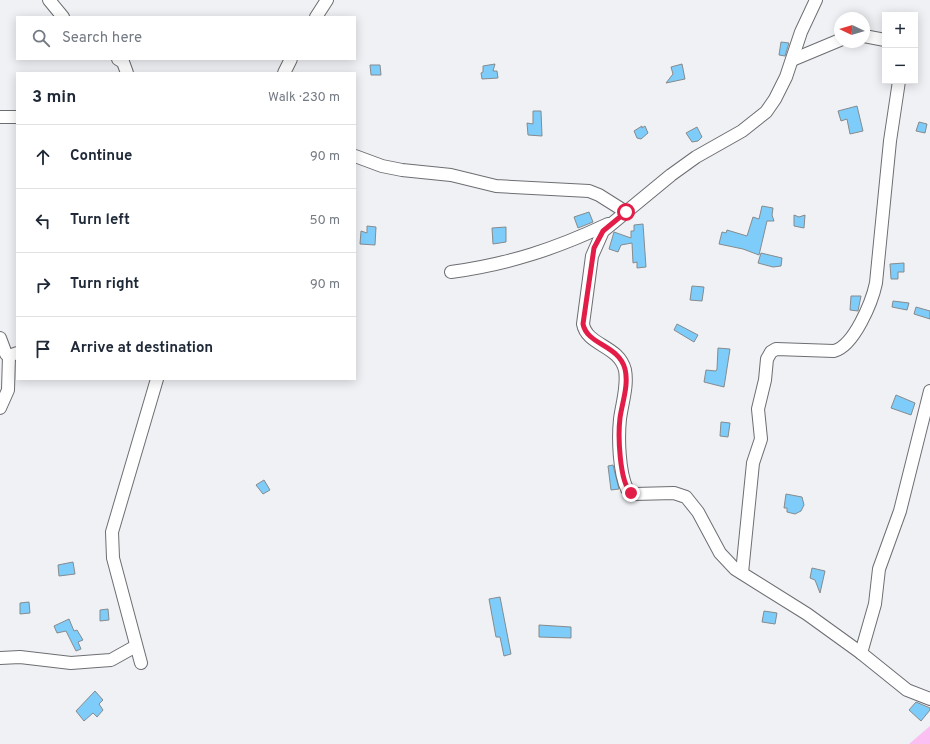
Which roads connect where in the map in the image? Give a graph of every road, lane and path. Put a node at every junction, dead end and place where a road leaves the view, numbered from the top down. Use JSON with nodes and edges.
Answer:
{"nodes":[{"id":1,"x":48,"y":0,"type":"edge"},
{"id":2,"x":327,"y":0,"type":"edge"},
{"id":3,"x":816,"y":0,"type":"edge"},
{"id":4,"x":62,"y":16,"type":"edge"},
{"id":5,"x":317,"y":16,"type":"edge"},
{"id":6,"x":870,"y":37,"type":"edge"},
{"id":7,"x":882,"y":39,"type":"edge"},
{"id":8,"x":834,"y":42,"type":"edge"},
{"id":9,"x":120,"y":60,"type":"edge"},
{"id":10,"x":290,"y":60,"type":"edge"},
{"id":11,"x":792,"y":60,"type":"junction"},
{"id":12,"x":127,"y":72,"type":"edge"},
{"id":13,"x":284,"y":72,"type":"edge"},
{"id":14,"x":899,"y":84,"type":"edge"},
{"id":15,"x":0,"y":117,"type":"edge"},
{"id":16,"x":16,"y":117,"type":"edge"},
{"id":17,"x":356,"y":156,"type":"edge"},
{"id":18,"x":626,"y":212,"type":"junction"},
{"id":19,"x":611,"y":223,"type":"junction"},
{"id":20,"x":451,"y":272,"type":"dead end"},
{"id":21,"x":0,"y":338,"type":"edge"},
{"id":22,"x":13,"y":355,"type":"edge"},
{"id":23,"x":157,"y":380,"type":"edge"},
{"id":24,"x":4,"y":386,"type":"edge"},
{"id":25,"x":930,"y":391,"type":"edge"},
{"id":26,"x":0,"y":408,"type":"edge"},
{"id":27,"x":742,"y":573,"type":"junction"},
{"id":28,"x":136,"y":646,"type":"junction"},
{"id":29,"x":862,"y":653,"type":"junction"},
{"id":30,"x":0,"y":658,"type":"edge"},
{"id":31,"x":141,"y":663,"type":"dead end"},
{"id":32,"x":930,"y":699,"type":"edge"}],
"edges":[{"from":1,"to":4,"type":"street"},
{"from":2,"to":5,"type":"street"},
{"from":3,"to":11,"type":"street"},
{"from":6,"to":7,"type":"street"},
{"from":8,"to":11,"type":"street"},
{"from":9,"to":12,"type":"street"},
{"from":10,"to":13,"type":"street"},
{"from":11,"to":18,"type":"street"},
{"from":14,"to":27,"type":"street"},
{"from":15,"to":16,"type":"street"},
{"from":17,"to":18,"type":"street"},
{"from":18,"to":19,"type":"street"},
{"from":19,"to":20,"type":"street"},
{"from":19,"to":27,"type":"street"},
{"from":21,"to":22,"type":"street"},
{"from":22,"to":24,"type":"street"},
{"from":23,"to":28,"type":"street"},
{"from":24,"to":26,"type":"street"},
{"from":25,"to":29,"type":"street"},
{"from":27,"to":29,"type":"street"},
{"from":28,"to":30,"type":"street"},
{"from":28,"to":31,"type":"street"},
{"from":29,"to":32,"type":"street"}]}
